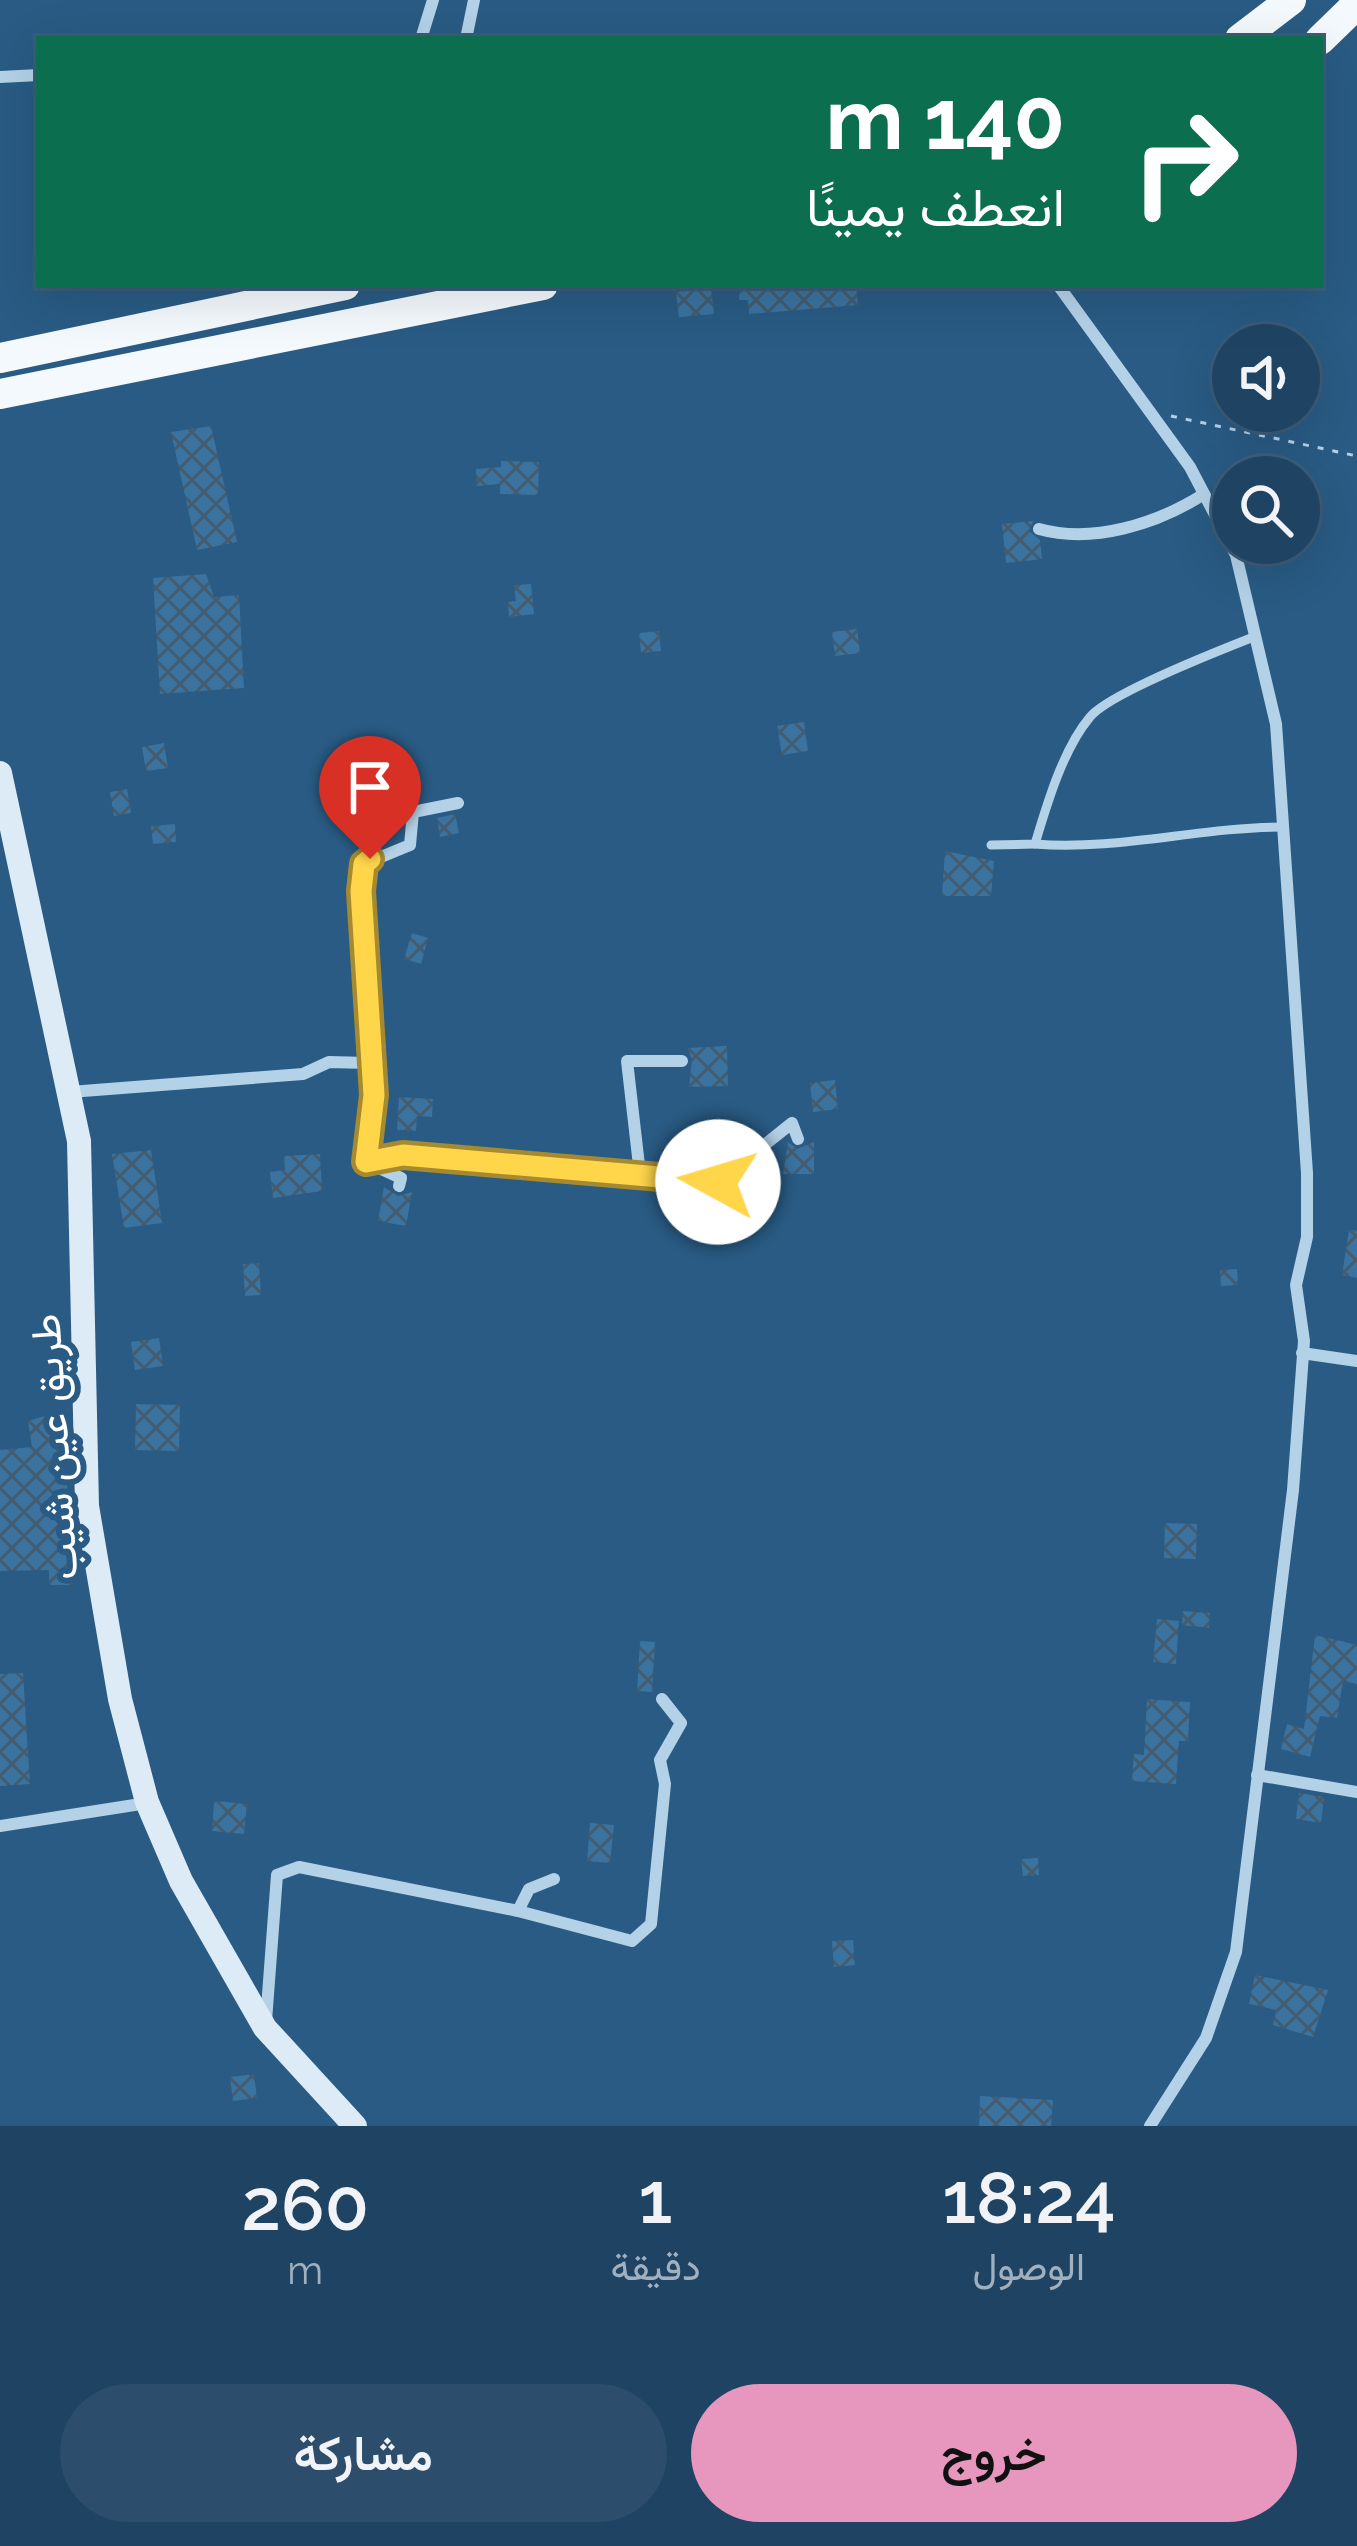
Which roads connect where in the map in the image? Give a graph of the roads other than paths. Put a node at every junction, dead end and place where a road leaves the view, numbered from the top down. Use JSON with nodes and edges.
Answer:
{"nodes":[{"id":1,"x":433,"y":0,"type":"edge"},
{"id":2,"x":474,"y":0,"type":"edge"},
{"id":3,"x":1292,"y":0,"type":"edge"},
{"id":4,"x":1357,"y":4,"type":"edge"},
{"id":5,"x":422,"y":36,"type":"edge"},
{"id":6,"x":467,"y":36,"type":"edge"},
{"id":7,"x":1244,"y":36,"type":"edge"},
{"id":8,"x":1323,"y":37,"type":"edge"},
{"id":9,"x":36,"y":74,"type":"edge"},
{"id":10,"x":0,"y":77,"type":"edge"},
{"id":11,"x":331,"y":288,"type":"edge"},
{"id":12,"x":528,"y":288,"type":"edge"},
{"id":13,"x":1060,"y":288,"type":"edge"},
{"id":14,"x":80,"y":342,"type":"junction"},
{"id":15,"x":0,"y":358,"type":"edge"},
{"id":16,"x":86,"y":375,"type":"junction"},
{"id":17,"x":0,"y":394,"type":"edge"},
{"id":18,"x":1204,"y":494,"type":"junction"},
{"id":19,"x":1039,"y":529,"type":"dead end"},
{"id":20,"x":1256,"y":636,"type":"junction"},
{"id":21,"x":0,"y":773,"type":"edge"},
{"id":22,"x":458,"y":803,"type":"dead end"},
{"id":23,"x":1283,"y":827,"type":"junction"},
{"id":24,"x":991,"y":844,"type":"dead end"},
{"id":25,"x":1035,"y":844,"type":"junction"},
{"id":26,"x":682,"y":1061,"type":"dead end"},
{"id":27,"x":368,"y":1064,"type":"junction"},
{"id":28,"x":70,"y":1093,"type":"junction"},
{"id":29,"x":798,"y":1139,"type":"dead end"},
{"id":30,"x":366,"y":1162,"type":"junction"},
{"id":31,"x":640,"y":1174,"type":"junction"},
{"id":32,"x":718,"y":1182,"type":"junction"},
{"id":33,"x":742,"y":1184,"type":"dead end"},
{"id":34,"x":399,"y":1186,"type":"dead end"},
{"id":35,"x":1302,"y":1353,"type":"junction"},
{"id":36,"x":1357,"y":1361,"type":"edge"},
{"id":37,"x":662,"y":1699,"type":"dead end"},
{"id":38,"x":1257,"y":1774,"type":"junction"},
{"id":39,"x":1357,"y":1792,"type":"edge"},
{"id":40,"x":147,"y":1802,"type":"junction"},
{"id":41,"x":0,"y":1826,"type":"edge"},
{"id":42,"x":554,"y":1879,"type":"dead end"},
{"id":43,"x":518,"y":1911,"type":"junction"},
{"id":44,"x":265,"y":2028,"type":"junction"},
{"id":45,"x":355,"y":2126,"type":"edge"},
{"id":46,"x":1150,"y":2126,"type":"edge"}],
"edges":[{"from":1,"to":5,"type":"street"},
{"from":2,"to":6,"type":"street"},
{"from":3,"to":7,"type":"main road"},
{"from":4,"to":8,"type":"main road"},
{"from":9,"to":10,"type":"street"},
{"from":11,"to":14,"type":"main road"},
{"from":12,"to":16,"type":"main road"},
{"from":13,"to":18,"type":"street"},
{"from":14,"to":15,"type":"main road"},
{"from":14,"to":16,"type":"main road"},
{"from":16,"to":17,"type":"main road"},
{"from":18,"to":19,"type":"street"},
{"from":18,"to":20,"type":"street"},
{"from":20,"to":23,"type":"street"},
{"from":20,"to":25,"type":"lane"},
{"from":21,"to":28,"type":"main road","name":"طريق عين شيب"},
{"from":22,"to":27,"type":"street"},
{"from":23,"to":25,"type":"lane"},
{"from":23,"to":35,"type":"street"},
{"from":24,"to":25,"type":"lane"},
{"from":26,"to":31,"type":"street"},
{"from":27,"to":28,"type":"street"},
{"from":27,"to":30,"type":"street"},
{"from":28,"to":40,"type":"main road","name":"طريق عين شيب"},
{"from":29,"to":32,"type":"street"},
{"from":30,"to":31,"type":"street"},
{"from":30,"to":34,"type":"street"},
{"from":31,"to":32,"type":"street"},
{"from":32,"to":33,"type":"street"},
{"from":35,"to":36,"type":"street"},
{"from":35,"to":38,"type":"street"},
{"from":37,"to":43,"type":"street"},
{"from":38,"to":39,"type":"street"},
{"from":38,"to":46,"type":"street"},
{"from":40,"to":41,"type":"street"},
{"from":40,"to":44,"type":"main road","name":"طريق عين شيب"},
{"from":42,"to":43,"type":"street"},
{"from":43,"to":44,"type":"street"},
{"from":44,"to":45,"type":"main road","name":"طريق عين شيب"}]}
